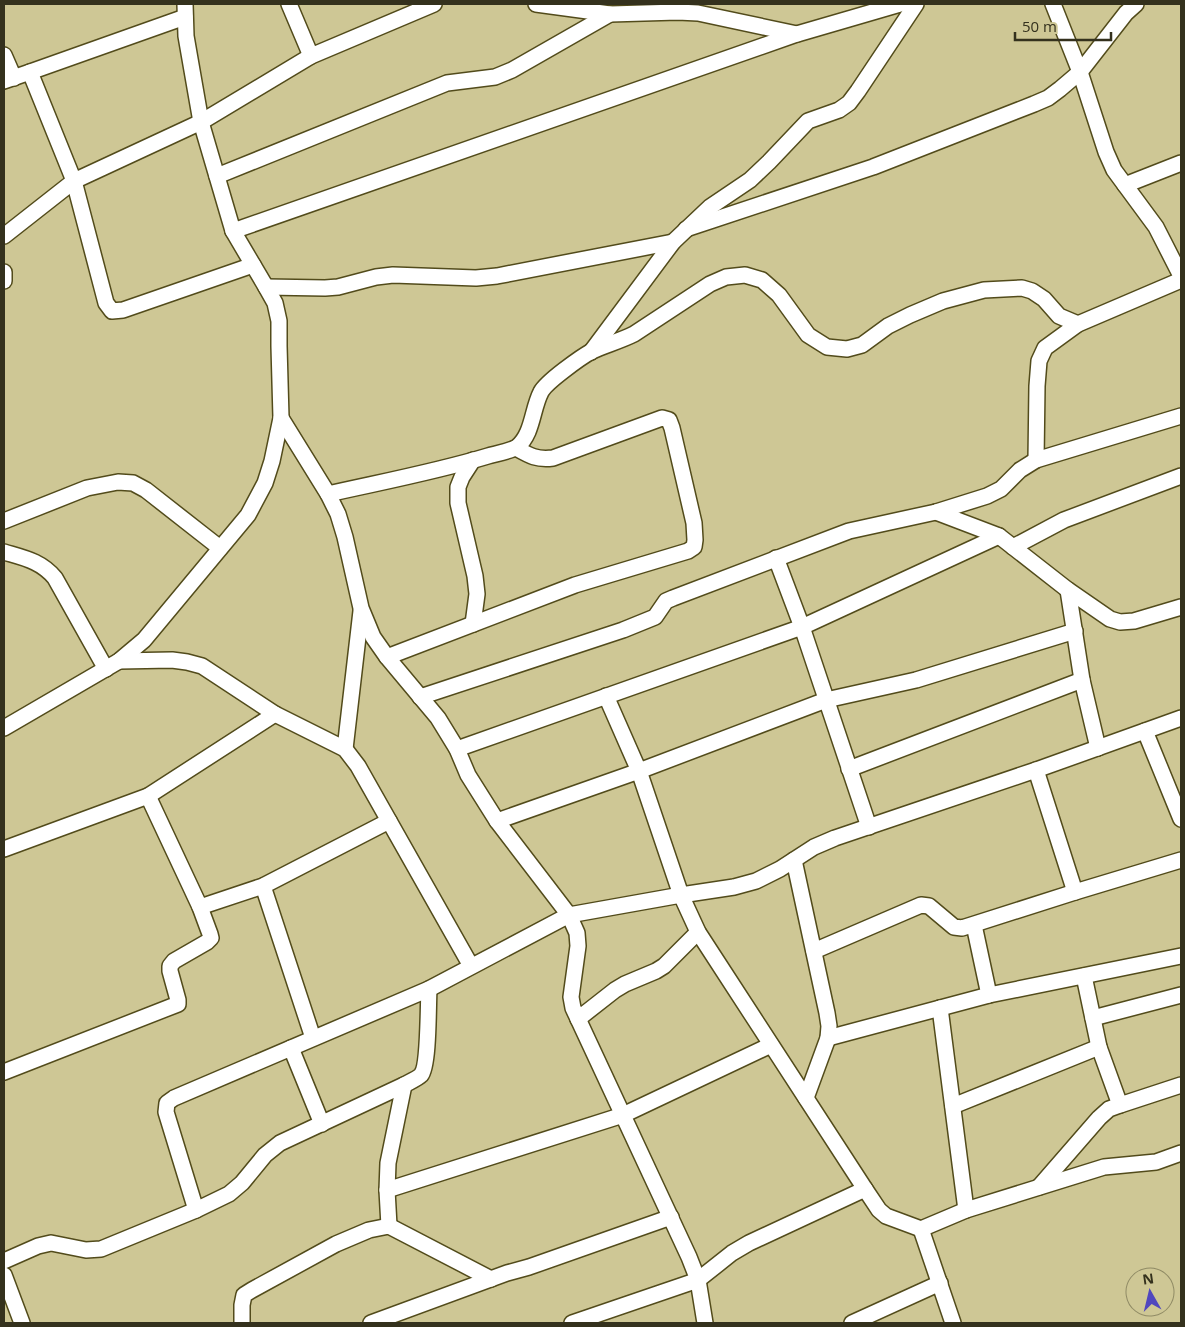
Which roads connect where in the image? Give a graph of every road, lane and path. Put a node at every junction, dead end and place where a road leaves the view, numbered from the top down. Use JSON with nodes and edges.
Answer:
{"nodes":[{"id":1,"x":289,"y":4,"type":"edge"},
{"id":2,"x":434,"y":4,"type":"edge"},
{"id":3,"x":536,"y":4,"type":"edge"},
{"id":4,"x":900,"y":4,"type":"edge"},
{"id":5,"x":916,"y":4,"type":"edge"},
{"id":6,"x":1053,"y":4,"type":"edge"},
{"id":7,"x":1136,"y":4,"type":"edge"},
{"id":8,"x":185,"y":10,"type":"edge"},
{"id":9,"x":610,"y":14,"type":"junction"},
{"id":10,"x":797,"y":34,"type":"junction"},
{"id":11,"x":4,"y":55,"type":"edge"},
{"id":12,"x":310,"y":56,"type":"junction"},
{"id":13,"x":30,"y":72,"type":"junction"},
{"id":14,"x":1080,"y":72,"type":"junction"},
{"id":15,"x":9,"y":79,"type":"edge"},
{"id":16,"x":202,"y":122,"type":"junction"},
{"id":17,"x":1181,"y":163,"type":"edge"},
{"id":18,"x":217,"y":176,"type":"junction"},
{"id":19,"x":74,"y":181,"type":"junction"},
{"id":20,"x":1125,"y":185,"type":"junction"},
{"id":21,"x":686,"y":229,"type":"junction"},
{"id":22,"x":233,"y":231,"type":"junction"},
{"id":23,"x":4,"y":236,"type":"edge"},
{"id":24,"x":673,"y":242,"type":"junction"},
{"id":25,"x":253,"y":265,"type":"junction"},
{"id":26,"x":4,"y":272,"type":"edge"},
{"id":27,"x":1181,"y":276,"type":"edge"},
{"id":28,"x":1181,"y":280,"type":"edge"},
{"id":29,"x":4,"y":281,"type":"edge"},
{"id":30,"x":266,"y":287,"type":"junction"},
{"id":31,"x":1078,"y":324,"type":"junction"},
{"id":32,"x":591,"y":352,"type":"junction"},
{"id":33,"x":1181,"y":416,"type":"edge"},
{"id":34,"x":281,"y":418,"type":"junction"},
{"id":35,"x":516,"y":448,"type":"junction"},
{"id":36,"x":473,"y":460,"type":"junction"},
{"id":37,"x":1036,"y":460,"type":"junction"},
{"id":38,"x":1181,"y":476,"type":"edge"},
{"id":39,"x":328,"y":494,"type":"junction"},
{"id":40,"x":936,"y":512,"type":"junction"},
{"id":41,"x":4,"y":521,"type":"edge"},
{"id":42,"x":999,"y":536,"type":"junction"},
{"id":43,"x":1013,"y":547,"type":"junction"},
{"id":44,"x":220,"y":548,"type":"junction"},
{"id":45,"x":4,"y":552,"type":"edge"},
{"id":46,"x":776,"y":558,"type":"junction"},
{"id":47,"x":1068,"y":590,"type":"junction"},
{"id":48,"x":1181,"y":607,"type":"edge"},
{"id":49,"x":361,"y":608,"type":"junction"},
{"id":50,"x":472,"y":624,"type":"junction"},
{"id":51,"x":802,"y":627,"type":"junction"},
{"id":52,"x":1075,"y":631,"type":"junction"},
{"id":53,"x":387,"y":658,"type":"junction"},
{"id":54,"x":112,"y":665,"type":"junction"},
{"id":55,"x":1082,"y":680,"type":"junction"},
{"id":56,"x":606,"y":696,"type":"junction"},
{"id":57,"x":420,"y":697,"type":"junction"},
{"id":58,"x":826,"y":700,"type":"junction"},
{"id":59,"x":275,"y":714,"type":"junction"},
{"id":60,"x":1181,"y":718,"type":"edge"},
{"id":61,"x":4,"y":728,"type":"edge"},
{"id":62,"x":1145,"y":731,"type":"junction"},
{"id":63,"x":1098,"y":748,"type":"junction"},
{"id":64,"x":345,"y":749,"type":"junction"},
{"id":65,"x":457,"y":749,"type":"junction"},
{"id":66,"x":849,"y":769,"type":"junction"},
{"id":67,"x":1036,"y":770,"type":"junction"},
{"id":68,"x":638,"y":772,"type":"junction"},
{"id":69,"x":148,"y":796,"type":"junction"},
{"id":70,"x":1181,"y":819,"type":"edge"},
{"id":71,"x":389,"y":821,"type":"junction"},
{"id":72,"x":497,"y":821,"type":"junction"},
{"id":73,"x":868,"y":827,"type":"junction"},
{"id":74,"x":4,"y":849,"type":"edge"},
{"id":75,"x":794,"y":860,"type":"junction"},
{"id":76,"x":1181,"y":860,"type":"edge"},
{"id":77,"x":263,"y":886,"type":"junction"},
{"id":78,"x":1075,"y":892,"type":"junction"},
{"id":79,"x":681,"y":895,"type":"junction"},
{"id":80,"x":200,"y":908,"type":"junction"},
{"id":81,"x":569,"y":915,"type":"junction"},
{"id":82,"x":974,"y":925,"type":"junction"},
{"id":83,"x":698,"y":932,"type":"junction"},
{"id":84,"x":814,"y":951,"type":"junction"},
{"id":85,"x":1181,"y":956,"type":"edge"},
{"id":86,"x":471,"y":966,"type":"junction"},
{"id":87,"x":1084,"y":976,"type":"junction"},
{"id":88,"x":429,"y":989,"type":"junction"},
{"id":89,"x":989,"y":995,"type":"junction"},
{"id":90,"x":1181,"y":995,"type":"edge"},
{"id":91,"x":940,"y":1008,"type":"junction"},
{"id":92,"x":1093,"y":1018,"type":"junction"},
{"id":93,"x":578,"y":1019,"type":"junction"},
{"id":94,"x":313,"y":1038,"type":"junction"},
{"id":95,"x":828,"y":1038,"type":"junction"},
{"id":96,"x":771,"y":1045,"type":"junction"},
{"id":97,"x":1099,"y":1046,"type":"junction"},
{"id":98,"x":291,"y":1048,"type":"junction"},
{"id":99,"x":4,"y":1072,"type":"edge"},
{"id":100,"x":404,"y":1085,"type":"junction"},
{"id":101,"x":1181,"y":1085,"type":"edge"},
{"id":102,"x":806,"y":1098,"type":"junction"},
{"id":103,"x":1120,"y":1105,"type":"junction"},
{"id":104,"x":953,"y":1106,"type":"junction"},
{"id":105,"x":623,"y":1115,"type":"junction"},
{"id":106,"x":322,"y":1124,"type":"junction"},
{"id":107,"x":1181,"y":1153,"type":"edge"},
{"id":108,"x":1039,"y":1187,"type":"junction"},
{"id":109,"x":865,"y":1189,"type":"junction"},
{"id":110,"x":387,"y":1190,"type":"junction"},
{"id":111,"x":196,"y":1210,"type":"junction"},
{"id":112,"x":966,"y":1210,"type":"junction"},
{"id":113,"x":671,"y":1217,"type":"junction"},
{"id":114,"x":389,"y":1226,"type":"junction"},
{"id":115,"x":921,"y":1229,"type":"junction"},
{"id":116,"x":4,"y":1261,"type":"edge"},
{"id":117,"x":4,"y":1275,"type":"edge"},
{"id":118,"x":491,"y":1279,"type":"junction"},
{"id":119,"x":698,"y":1280,"type":"junction"},
{"id":120,"x":940,"y":1283,"type":"junction"},
{"id":121,"x":22,"y":1323,"type":"edge"},
{"id":122,"x":242,"y":1323,"type":"edge"},
{"id":123,"x":372,"y":1323,"type":"edge"},
{"id":124,"x":572,"y":1323,"type":"edge"},
{"id":125,"x":705,"y":1323,"type":"edge"},
{"id":126,"x":852,"y":1323,"type":"edge"},
{"id":127,"x":953,"y":1323,"type":"edge"}],
"edges":[{"from":1,"to":12,"type":"street"},
{"from":2,"to":12,"type":"street"},
{"from":3,"to":9,"type":"street"},
{"from":4,"to":10,"type":"street"},
{"from":5,"to":21,"type":"street"},
{"from":6,"to":14,"type":"street"},
{"from":7,"to":14,"type":"street"},
{"from":8,"to":13,"type":"street"},
{"from":8,"to":16,"type":"street"},
{"from":9,"to":10,"type":"street"},
{"from":9,"to":18,"type":"street"},
{"from":10,"to":22,"type":"street"},
{"from":11,"to":15,"type":"street"},
{"from":12,"to":16,"type":"street"},
{"from":13,"to":15,"type":"street"},
{"from":13,"to":19,"type":"street"},
{"from":14,"to":20,"type":"street"},
{"from":14,"to":21,"type":"street"},
{"from":16,"to":18,"type":"street"},
{"from":16,"to":19,"type":"street"},
{"from":17,"to":20,"type":"street"},
{"from":18,"to":22,"type":"street"},
{"from":19,"to":23,"type":"street"},
{"from":19,"to":25,"type":"street"},
{"from":20,"to":27,"type":"street"},
{"from":21,"to":24,"type":"street"},
{"from":22,"to":25,"type":"street"},
{"from":24,"to":30,"type":"street"},
{"from":24,"to":32,"type":"street"},
{"from":25,"to":30,"type":"street"},
{"from":26,"to":29,"type":"street"},
{"from":28,"to":31,"type":"street"},
{"from":30,"to":34,"type":"street"},
{"from":31,"to":32,"type":"street"},
{"from":31,"to":37,"type":"street"},
{"from":32,"to":35,"type":"street"},
{"from":33,"to":37,"type":"street"},
{"from":34,"to":39,"type":"street"},
{"from":34,"to":44,"type":"street"},
{"from":35,"to":36,"type":"street"},
{"from":35,"to":50,"type":"street"},
{"from":36,"to":39,"type":"street"},
{"from":36,"to":50,"type":"street"},
{"from":37,"to":40,"type":"street"},
{"from":38,"to":43,"type":"street"},
{"from":39,"to":49,"type":"street"},
{"from":40,"to":42,"type":"street"},
{"from":40,"to":46,"type":"street"},
{"from":41,"to":44,"type":"street"},
{"from":42,"to":43,"type":"street"},
{"from":42,"to":51,"type":"street"},
{"from":43,"to":47,"type":"street"},
{"from":44,"to":54,"type":"street"},
{"from":45,"to":54,"type":"street"},
{"from":46,"to":51,"type":"street"},
{"from":46,"to":57,"type":"street"},
{"from":47,"to":48,"type":"street"},
{"from":47,"to":52,"type":"street"},
{"from":49,"to":53,"type":"street"},
{"from":49,"to":64,"type":"street"},
{"from":50,"to":53,"type":"street"},
{"from":51,"to":56,"type":"street"},
{"from":51,"to":58,"type":"street"},
{"from":52,"to":55,"type":"street"},
{"from":52,"to":58,"type":"street"},
{"from":53,"to":57,"type":"street"},
{"from":54,"to":59,"type":"street"},
{"from":54,"to":61,"type":"street"},
{"from":55,"to":63,"type":"street"},
{"from":55,"to":66,"type":"street"},
{"from":56,"to":65,"type":"street"},
{"from":56,"to":68,"type":"street"},
{"from":57,"to":65,"type":"street"},
{"from":58,"to":66,"type":"street"},
{"from":58,"to":68,"type":"street"},
{"from":59,"to":64,"type":"street"},
{"from":59,"to":69,"type":"street"},
{"from":60,"to":62,"type":"street"},
{"from":62,"to":63,"type":"street"},
{"from":62,"to":70,"type":"street"},
{"from":63,"to":67,"type":"street"},
{"from":64,"to":71,"type":"street"},
{"from":65,"to":72,"type":"street"},
{"from":66,"to":73,"type":"street"},
{"from":67,"to":73,"type":"street"},
{"from":67,"to":78,"type":"street"},
{"from":68,"to":72,"type":"street"},
{"from":68,"to":79,"type":"street"},
{"from":69,"to":74,"type":"street"},
{"from":69,"to":80,"type":"street"},
{"from":71,"to":77,"type":"street"},
{"from":71,"to":86,"type":"street"},
{"from":72,"to":81,"type":"street"},
{"from":73,"to":75,"type":"street"},
{"from":75,"to":79,"type":"street"},
{"from":75,"to":84,"type":"street"},
{"from":76,"to":78,"type":"street"},
{"from":77,"to":80,"type":"street"},
{"from":77,"to":94,"type":"street"},
{"from":78,"to":82,"type":"street"},
{"from":79,"to":81,"type":"street"},
{"from":79,"to":83,"type":"street"},
{"from":80,"to":99,"type":"street"},
{"from":81,"to":86,"type":"street"},
{"from":81,"to":93,"type":"street"},
{"from":82,"to":84,"type":"street"},
{"from":82,"to":89,"type":"street"},
{"from":83,"to":93,"type":"street"},
{"from":83,"to":96,"type":"street"},
{"from":84,"to":95,"type":"street"},
{"from":85,"to":87,"type":"street"},
{"from":86,"to":88,"type":"street"},
{"from":87,"to":89,"type":"street"},
{"from":87,"to":92,"type":"street"},
{"from":88,"to":94,"type":"street"},
{"from":88,"to":100,"type":"street"},
{"from":89,"to":91,"type":"street"},
{"from":90,"to":92,"type":"street"},
{"from":91,"to":95,"type":"street"},
{"from":91,"to":104,"type":"street"},
{"from":92,"to":97,"type":"street"},
{"from":93,"to":105,"type":"street"},
{"from":94,"to":98,"type":"street"},
{"from":95,"to":102,"type":"street"},
{"from":96,"to":102,"type":"street"},
{"from":96,"to":105,"type":"street"},
{"from":97,"to":103,"type":"street"},
{"from":97,"to":104,"type":"street"},
{"from":98,"to":106,"type":"street"},
{"from":98,"to":111,"type":"street"},
{"from":100,"to":106,"type":"street"},
{"from":100,"to":110,"type":"street"},
{"from":101,"to":103,"type":"street"},
{"from":102,"to":109,"type":"street"},
{"from":103,"to":108,"type":"street"},
{"from":104,"to":112,"type":"street"},
{"from":105,"to":110,"type":"street"},
{"from":105,"to":113,"type":"street"},
{"from":106,"to":111,"type":"street"},
{"from":107,"to":108,"type":"street"},
{"from":108,"to":112,"type":"street"},
{"from":109,"to":115,"type":"street"},
{"from":109,"to":119,"type":"street"},
{"from":110,"to":114,"type":"street"},
{"from":111,"to":116,"type":"street"},
{"from":112,"to":115,"type":"street"},
{"from":113,"to":118,"type":"street"},
{"from":113,"to":119,"type":"street"},
{"from":114,"to":118,"type":"street"},
{"from":114,"to":122,"type":"street"},
{"from":115,"to":120,"type":"street"},
{"from":117,"to":121,"type":"street"},
{"from":118,"to":123,"type":"street"},
{"from":119,"to":124,"type":"street"},
{"from":119,"to":125,"type":"street"},
{"from":120,"to":126,"type":"street"},
{"from":120,"to":127,"type":"street"}]}
